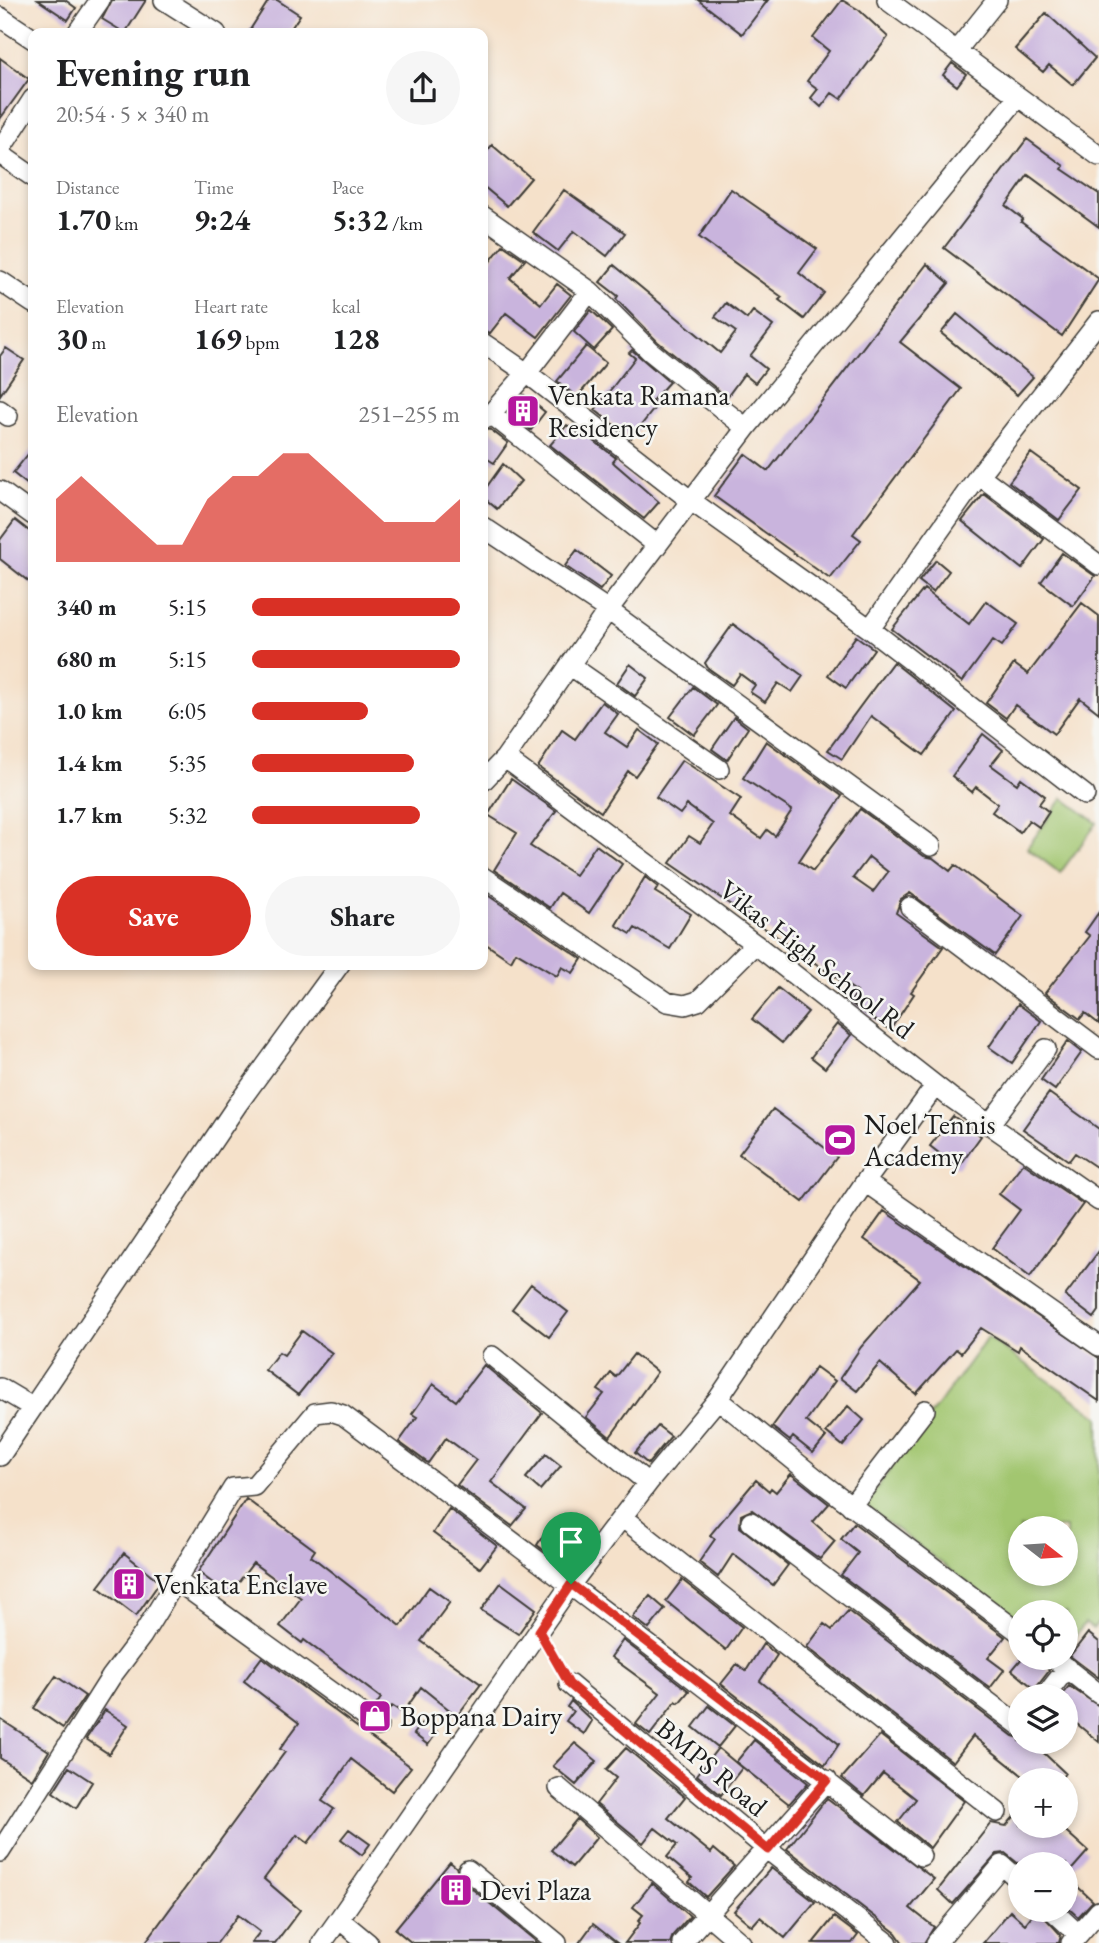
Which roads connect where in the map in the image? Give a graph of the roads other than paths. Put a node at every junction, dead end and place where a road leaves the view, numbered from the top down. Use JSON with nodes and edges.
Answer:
{"nodes":[{"id":1,"x":100,"y":0,"type":"edge"},
{"id":2,"x":164,"y":0,"type":"edge"},
{"id":3,"x":887,"y":0,"type":"edge"},
{"id":4,"x":998,"y":0,"type":"edge"},
{"id":5,"x":0,"y":17,"type":"edge"},
{"id":6,"x":80,"y":28,"type":"edge"},
{"id":7,"x":208,"y":28,"type":"edge"},
{"id":8,"x":28,"y":36,"type":"edge"},
{"id":9,"x":957,"y":50,"type":"junction"},
{"id":10,"x":1017,"y":98,"type":"junction"},
{"id":11,"x":28,"y":107,"type":"edge"},
{"id":12,"x":0,"y":152,"type":"edge"},
{"id":13,"x":1099,"y":156,"type":"edge"},
{"id":14,"x":28,"y":173,"type":"edge"},
{"id":15,"x":488,"y":220,"type":"edge"},
{"id":16,"x":0,"y":281,"type":"edge"},
{"id":17,"x":590,"y":291,"type":"junction"},
{"id":18,"x":28,"y":300,"type":"edge"},
{"id":19,"x":1099,"y":321,"type":"edge"},
{"id":20,"x":488,"y":346,"type":"edge"},
{"id":21,"x":527,"y":373,"type":"junction"},
{"id":22,"x":746,"y":428,"type":"junction"},
{"id":23,"x":979,"y":475,"type":"junction"},
{"id":24,"x":0,"y":491,"type":"edge"},
{"id":25,"x":690,"y":500,"type":"junction"},
{"id":26,"x":28,"y":511,"type":"edge"},
{"id":27,"x":488,"y":530,"type":"edge"},
{"id":28,"x":657,"y":545,"type":"junction"},
{"id":29,"x":1099,"y":565,"type":"edge"},
{"id":30,"x":608,"y":610,"type":"junction"},
{"id":31,"x":870,"y":629,"type":"junction"},
{"id":32,"x":570,"y":666,"type":"junction"},
{"id":33,"x":505,"y":758,"type":"junction"},
{"id":34,"x":719,"y":769,"type":"dead end"},
{"id":35,"x":488,"y":776,"type":"edge"},
{"id":36,"x":1085,"y":795,"type":"dead end"},
{"id":37,"x":931,"y":846,"type":"dead end"},
{"id":38,"x":488,"y":880,"type":"edge"},
{"id":39,"x":910,"y":907,"type":"dead end"},
{"id":40,"x":755,"y":944,"type":"junction"},
{"id":41,"x":334,"y":970,"type":"edge"},
{"id":42,"x":1046,"y":1049,"type":"dead end"},
{"id":43,"x":1099,"y":1049,"type":"edge"},
{"id":44,"x":935,"y":1086,"type":"junction"},
{"id":45,"x":989,"y":1125,"type":"junction"},
{"id":46,"x":865,"y":1182,"type":"junction"},
{"id":47,"x":1099,"y":1200,"type":"edge"},
{"id":48,"x":1099,"y":1346,"type":"edge"},
{"id":49,"x":492,"y":1356,"type":"dead end"},
{"id":50,"x":0,"y":1388,"type":"edge"},
{"id":51,"x":718,"y":1399,"type":"junction"},
{"id":52,"x":32,"y":1407,"type":"junction"},
{"id":53,"x":925,"y":1410,"type":"dead end"},
{"id":54,"x":0,"y":1456,"type":"edge"},
{"id":55,"x":648,"y":1483,"type":"junction"},
{"id":56,"x":851,"y":1506,"type":"junction"},
{"id":57,"x":622,"y":1518,"type":"junction"},
{"id":58,"x":751,"y":1522,"type":"dead end"},
{"id":59,"x":176,"y":1580,"type":"junction"},
{"id":60,"x":571,"y":1584,"type":"junction"},
{"id":61,"x":1008,"y":1624,"type":"edge"},
{"id":62,"x":1068,"y":1670,"type":"edge"},
{"id":63,"x":569,"y":1684,"type":"road end"},
{"id":64,"x":1099,"y":1694,"type":"edge"},
{"id":65,"x":1008,"y":1717,"type":"edge"},
{"id":66,"x":379,"y":1726,"type":"dead end"},
{"id":67,"x":827,"y":1780,"type":"junction"},
{"id":68,"x":559,"y":1788,"type":"dead end"},
{"id":69,"x":997,"y":1812,"type":"dead end"},
{"id":70,"x":768,"y":1850,"type":"junction"},
{"id":71,"x":0,"y":1852,"type":"edge"},
{"id":72,"x":921,"y":1856,"type":"dead end"},
{"id":73,"x":468,"y":1870,"type":"dead end"},
{"id":74,"x":1008,"y":1870,"type":"edge"},
{"id":75,"x":1099,"y":1911,"type":"edge"},
{"id":76,"x":707,"y":1914,"type":"junction"},
{"id":77,"x":339,"y":1919,"type":"junction"},
{"id":78,"x":1061,"y":1922,"type":"edge"},
{"id":79,"x":1075,"y":1939,"type":"edge"},
{"id":80,"x":322,"y":1943,"type":"edge"},
{"id":81,"x":368,"y":1943,"type":"edge"},
{"id":82,"x":557,"y":1943,"type":"edge"},
{"id":83,"x":681,"y":1943,"type":"edge"},
{"id":84,"x":741,"y":1943,"type":"edge"},
{"id":85,"x":888,"y":1943,"type":"edge"},
{"id":86,"x":936,"y":1943,"type":"edge"}],
"edges":[{"from":1,"to":6,"type":"street"},
{"from":2,"to":7,"type":"street"},
{"from":3,"to":9,"type":"street"},
{"from":4,"to":9,"type":"street"},
{"from":5,"to":8,"type":"street"},
{"from":9,"to":10,"type":"street"},
{"from":10,"to":13,"type":"street"},
{"from":10,"to":22,"type":"street"},
{"from":11,"to":12,"type":"street"},
{"from":12,"to":14,"type":"street"},
{"from":15,"to":17,"type":"street"},
{"from":16,"to":18,"type":"street"},
{"from":17,"to":21,"type":"street"},
{"from":17,"to":22,"type":"street"},
{"from":19,"to":23,"type":"street"},
{"from":20,"to":21,"type":"street"},
{"from":21,"to":25,"type":"street"},
{"from":21,"to":28,"type":"street"},
{"from":22,"to":25,"type":"street"},
{"from":23,"to":29,"type":"street"},
{"from":23,"to":31,"type":"street"},
{"from":24,"to":26,"type":"street"},
{"from":25,"to":28,"type":"street"},
{"from":25,"to":31,"type":"street"},
{"from":27,"to":30,"type":"street"},
{"from":28,"to":30,"type":"street"},
{"from":30,"to":32,"type":"street"},
{"from":30,"to":37,"type":"street"},
{"from":31,"to":36,"type":"street"},
{"from":32,"to":33,"type":"street"},
{"from":32,"to":34,"type":"street"},
{"from":33,"to":35,"type":"street"},
{"from":33,"to":40,"type":"street","name":"Vikas High School Rd"},
{"from":38,"to":40,"type":"street"},
{"from":39,"to":43,"type":"street"},
{"from":40,"to":44,"type":"street","name":"Vikas High School Rd"},
{"from":41,"to":52,"type":"street"},
{"from":42,"to":45,"type":"street"},
{"from":44,"to":45,"type":"street","name":"Vikas High School Rd"},
{"from":44,"to":46,"type":"street"},
{"from":45,"to":47,"type":"street","name":"Vikas High School Rd"},
{"from":46,"to":48,"type":"street"},
{"from":46,"to":51,"type":"street"},
{"from":49,"to":55,"type":"street"},
{"from":50,"to":52,"type":"street"},
{"from":51,"to":55,"type":"street"},
{"from":51,"to":56,"type":"street"},
{"from":52,"to":54,"type":"street"},
{"from":53,"to":56,"type":"street"},
{"from":55,"to":57,"type":"street"},
{"from":56,"to":61,"type":"street"},
{"from":57,"to":60,"type":"street"},
{"from":57,"to":69,"type":"street"},
{"from":58,"to":65,"type":"street"},
{"from":59,"to":60,"type":"street"},
{"from":59,"to":66,"type":"street"},
{"from":59,"to":71,"type":"street"},
{"from":60,"to":67,"type":"street"},
{"from":60,"to":77,"type":"street"},
{"from":62,"to":64,"type":"street"},
{"from":63,"to":70,"type":"street","name":"BMPS Road"},
{"from":67,"to":70,"type":"street"},
{"from":67,"to":72,"type":"street"},
{"from":68,"to":76,"type":"street"},
{"from":70,"to":76,"type":"street"},
{"from":70,"to":85,"type":"street","name":"BMPS Road"},
{"from":73,"to":82,"type":"street"},
{"from":74,"to":86,"type":"street"},
{"from":75,"to":79,"type":"street"},
{"from":76,"to":83,"type":"street"},
{"from":76,"to":84,"type":"street"},
{"from":77,"to":80,"type":"street"},
{"from":77,"to":81,"type":"street"},
{"from":78,"to":79,"type":"street"}]}
